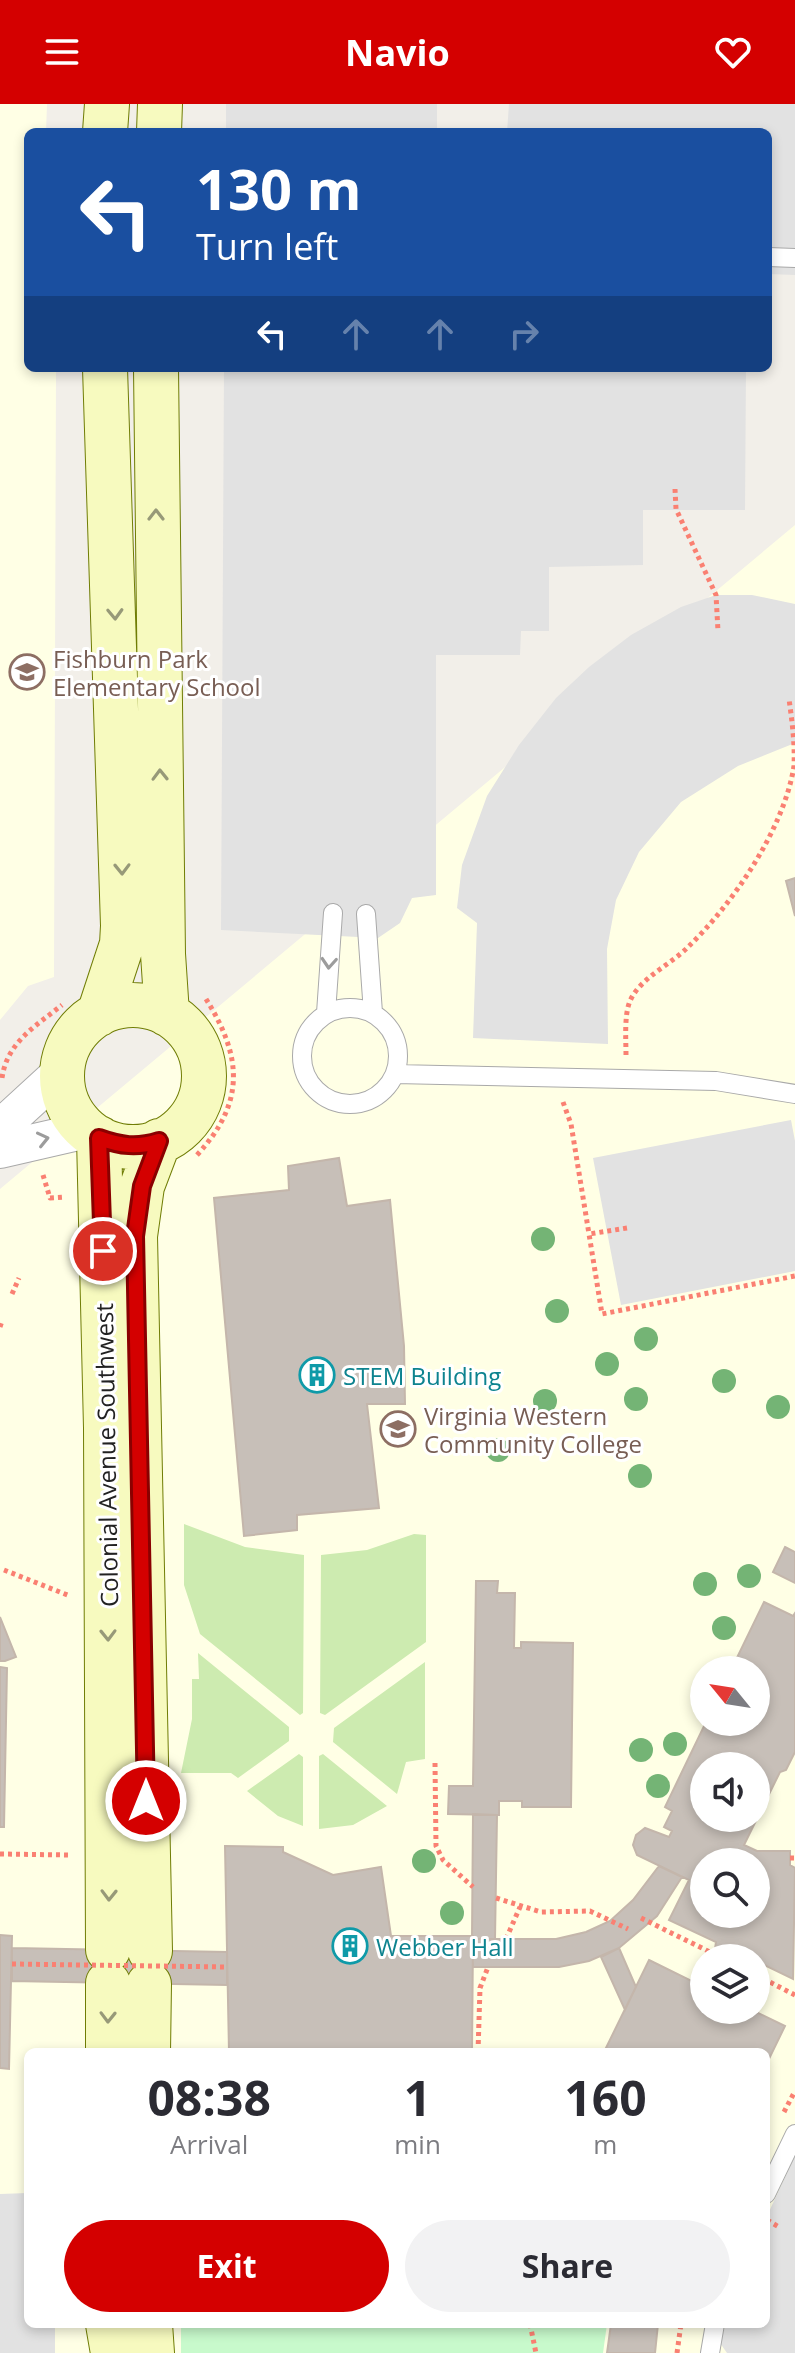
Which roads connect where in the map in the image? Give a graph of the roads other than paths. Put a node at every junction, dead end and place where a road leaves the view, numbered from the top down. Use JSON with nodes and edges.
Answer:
{"nodes":[{"id":1,"x":107,"y":104,"type":"edge"},
{"id":2,"x":160,"y":104,"type":"edge"},
{"id":3,"x":105,"y":128,"type":"edge"},
{"id":4,"x":159,"y":128,"type":"edge"},
{"id":5,"x":772,"y":257,"type":"edge"},
{"id":6,"x":795,"y":258,"type":"edge"},
{"id":7,"x":105,"y":372,"type":"edge"},
{"id":8,"x":156,"y":372,"type":"edge"},
{"id":9,"x":333,"y":913,"type":"dead end"},
{"id":10,"x":366,"y":914,"type":"dead end"},
{"id":11,"x":183,"y":1001,"type":"junction"},
{"id":12,"x":84,"y":1007,"type":"junction"},
{"id":13,"x":326,"y":1013,"type":"junction"},
{"id":14,"x":373,"y":1013,"type":"junction"},
{"id":15,"x":61,"y":1072,"type":"junction"},
{"id":16,"x":395,"y":1074,"type":"junction"},
{"id":17,"x":795,"y":1094,"type":"edge"},
{"id":18,"x":0,"y":1128,"type":"edge"},
{"id":19,"x":93,"y":1134,"type":"junction"},
{"id":20,"x":178,"y":1149,"type":"junction"},
{"id":21,"x":0,"y":1150,"type":"edge"},
{"id":22,"x":129,"y":1967,"type":"junction"},
{"id":23,"x":109,"y":2048,"type":"edge"},
{"id":24,"x":147,"y":2048,"type":"edge"},
{"id":25,"x":795,"y":2134,"type":"edge"},
{"id":26,"x":770,"y":2186,"type":"edge"},
{"id":27,"x":109,"y":2328,"type":"edge"},
{"id":28,"x":150,"y":2328,"type":"edge"},
{"id":29,"x":714,"y":2328,"type":"edge"},
{"id":30,"x":113,"y":2353,"type":"edge"},
{"id":31,"x":152,"y":2353,"type":"edge"},
{"id":32,"x":710,"y":2353,"type":"edge"}],
"edges":[{"from":1,"to":3,"type":"main road"},
{"from":2,"to":4,"type":"main road"},
{"from":5,"to":6,"type":"lane"},
{"from":7,"to":12,"type":"main road","one_way":true},
{"from":11,"to":8,"type":"main road","one_way":true},
{"from":9,"to":13,"type":"lane","one_way":true},
{"from":10,"to":14,"type":"lane"},
{"from":11,"to":12,"type":"main road"},
{"from":11,"to":20,"type":"main road"},
{"from":12,"to":15,"type":"main road"},
{"from":13,"to":14,"type":"lane"},
{"from":13,"to":16,"type":"lane"},
{"from":14,"to":16,"type":"lane"},
{"from":15,"to":18,"type":"street"},
{"from":15,"to":19,"type":"main road"},
{"from":16,"to":17,"type":"lane"},
{"from":19,"to":20,"type":"main road"},
{"from":21,"to":19,"type":"street","one_way":true},
{"from":19,"to":22,"type":"main road","name":"Colonial Avenue Southwest","one_way":true},
{"from":20,"to":22,"type":"main road","name":"Colonial Avenue Southwest"},
{"from":22,"to":23,"type":"main road","name":"Colonial Avenue Southwest","one_way":true},
{"from":22,"to":24,"type":"main road","name":"Colonial Avenue Southwest"},
{"from":25,"to":26,"type":"lane"},
{"from":27,"to":30,"type":"main road"},
{"from":28,"to":31,"type":"main road"},
{"from":29,"to":32,"type":"lane"}]}
